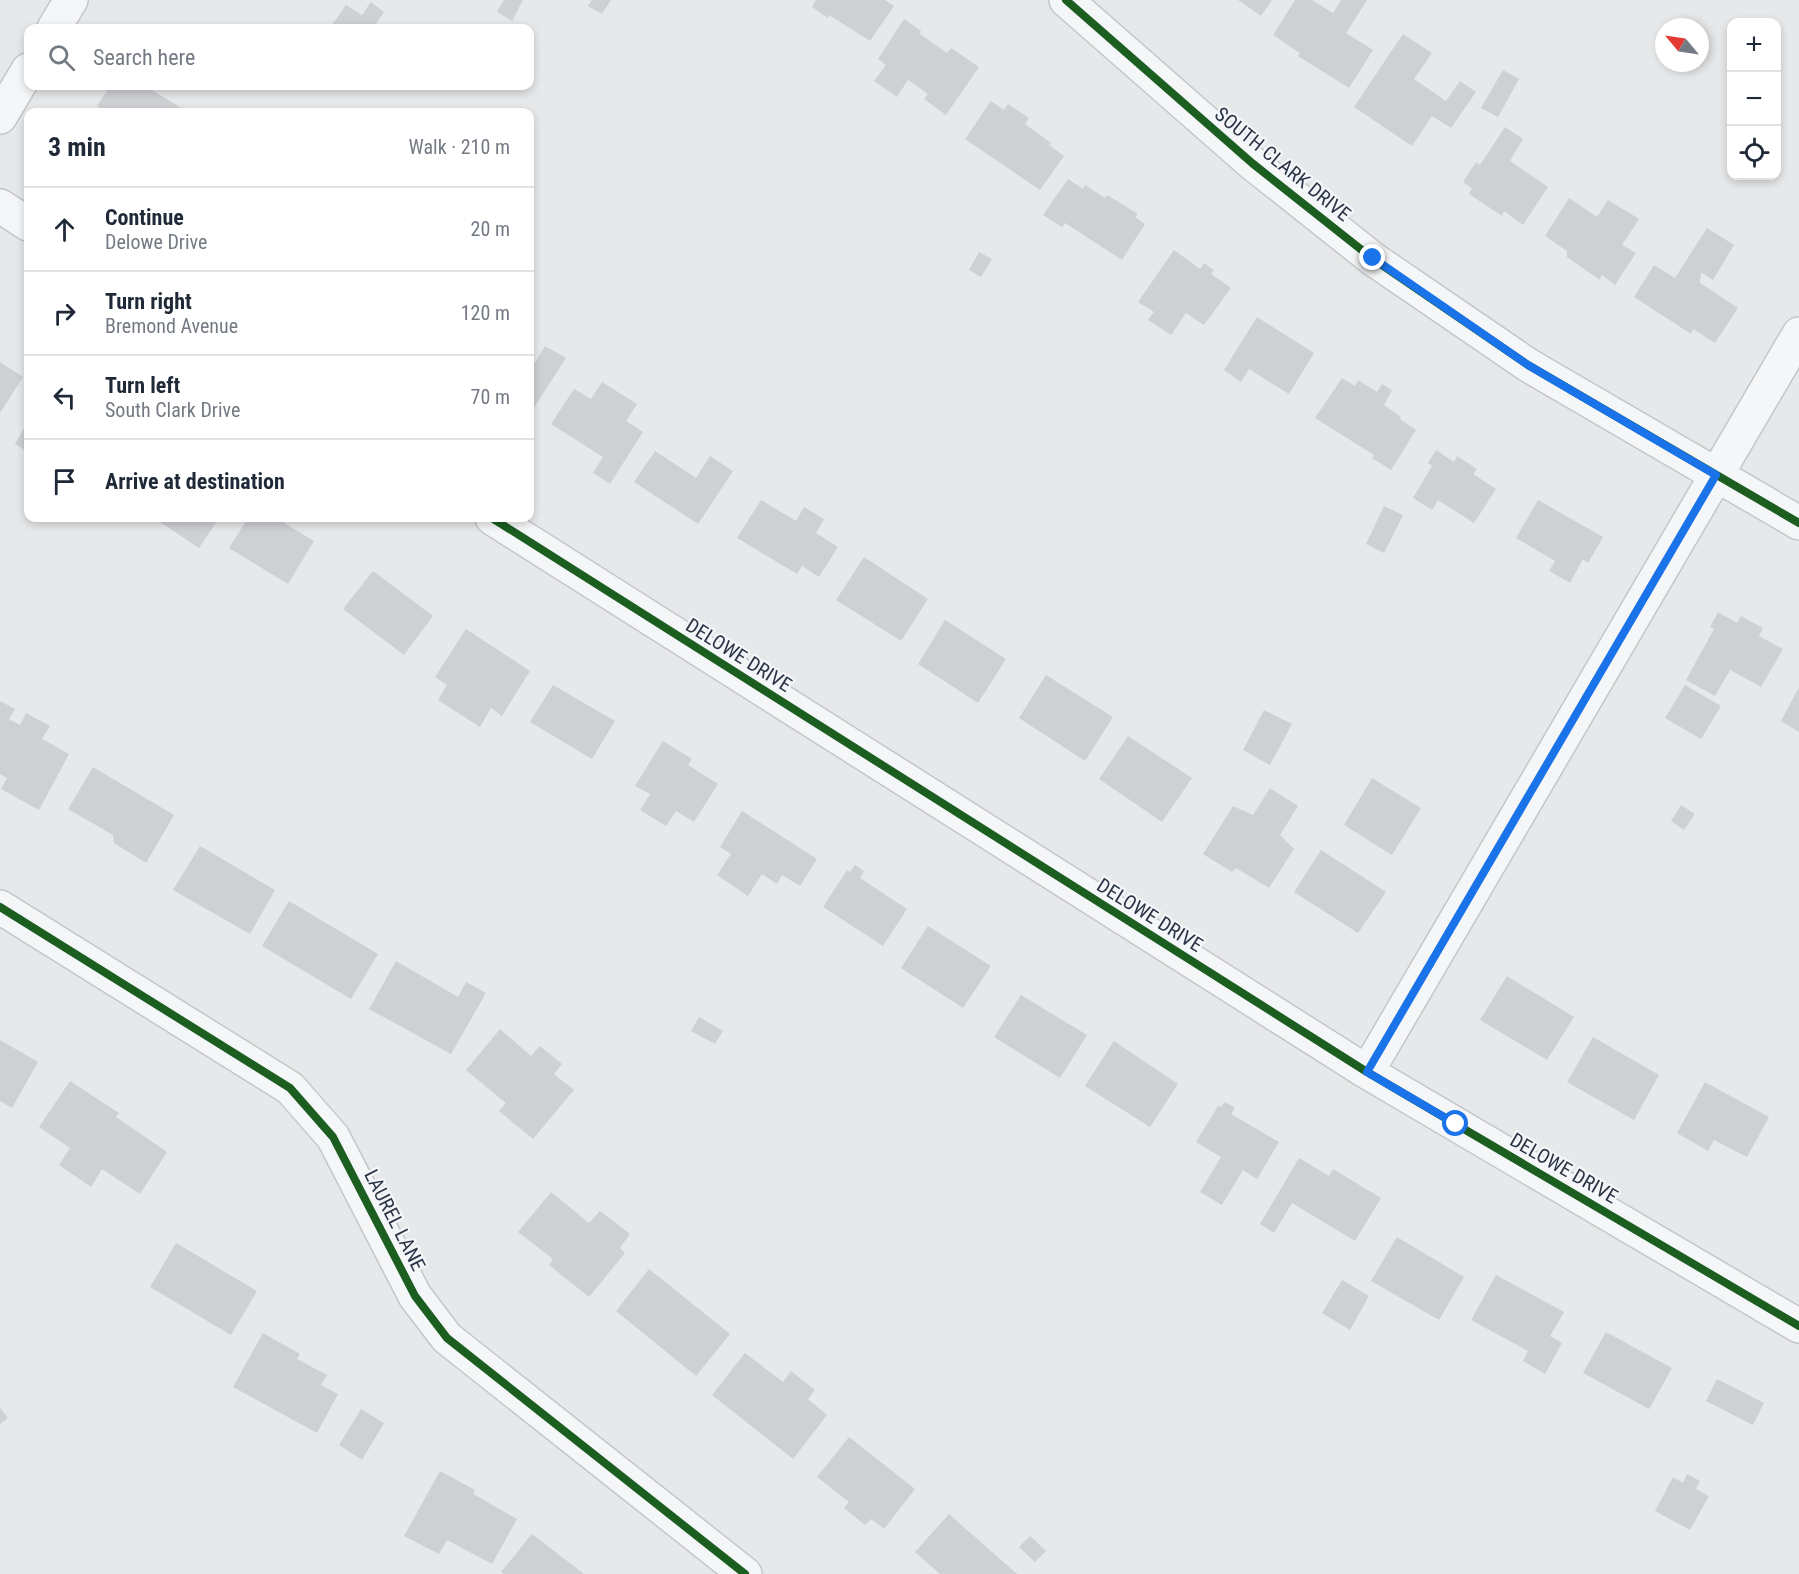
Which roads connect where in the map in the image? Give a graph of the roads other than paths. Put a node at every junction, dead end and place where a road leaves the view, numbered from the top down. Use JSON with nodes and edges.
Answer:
{"nodes":[{"id":1,"x":71,"y":0,"type":"edge"},
{"id":2,"x":1066,"y":0,"type":"edge"},
{"id":3,"x":56,"y":24,"type":"edge"},
{"id":4,"x":24,"y":77,"type":"edge"},
{"id":5,"x":0,"y":117,"type":"edge"},
{"id":6,"x":0,"y":206,"type":"edge"},
{"id":7,"x":24,"y":221,"type":"edge"},
{"id":8,"x":1799,"y":333,"type":"edge"},
{"id":9,"x":1716,"y":475,"type":"junction"},
{"id":10,"x":498,"y":522,"type":"edge"},
{"id":11,"x":1799,"y":523,"type":"edge"},
{"id":12,"x":0,"y":907,"type":"edge"},
{"id":13,"x":1367,"y":1072,"type":"junction"},
{"id":14,"x":1799,"y":1326,"type":"edge"},
{"id":15,"x":745,"y":1574,"type":"edge"}],
"edges":[{"from":1,"to":3,"type":"street"},
{"from":2,"to":9,"type":"street","name":"SOUTH CLARK DRIVE"},
{"from":4,"to":5,"type":"street"},
{"from":6,"to":7,"type":"street"},
{"from":8,"to":9,"type":"street"},
{"from":9,"to":11,"type":"street","name":"SOUTH CLARK DRIVE"},
{"from":9,"to":13,"type":"street"},
{"from":10,"to":13,"type":"street","name":"DELOWE DRIVE"},
{"from":12,"to":15,"type":"street","name":"LAUREL LANE"},
{"from":13,"to":14,"type":"street","name":"DELOWE DRIVE"}]}
